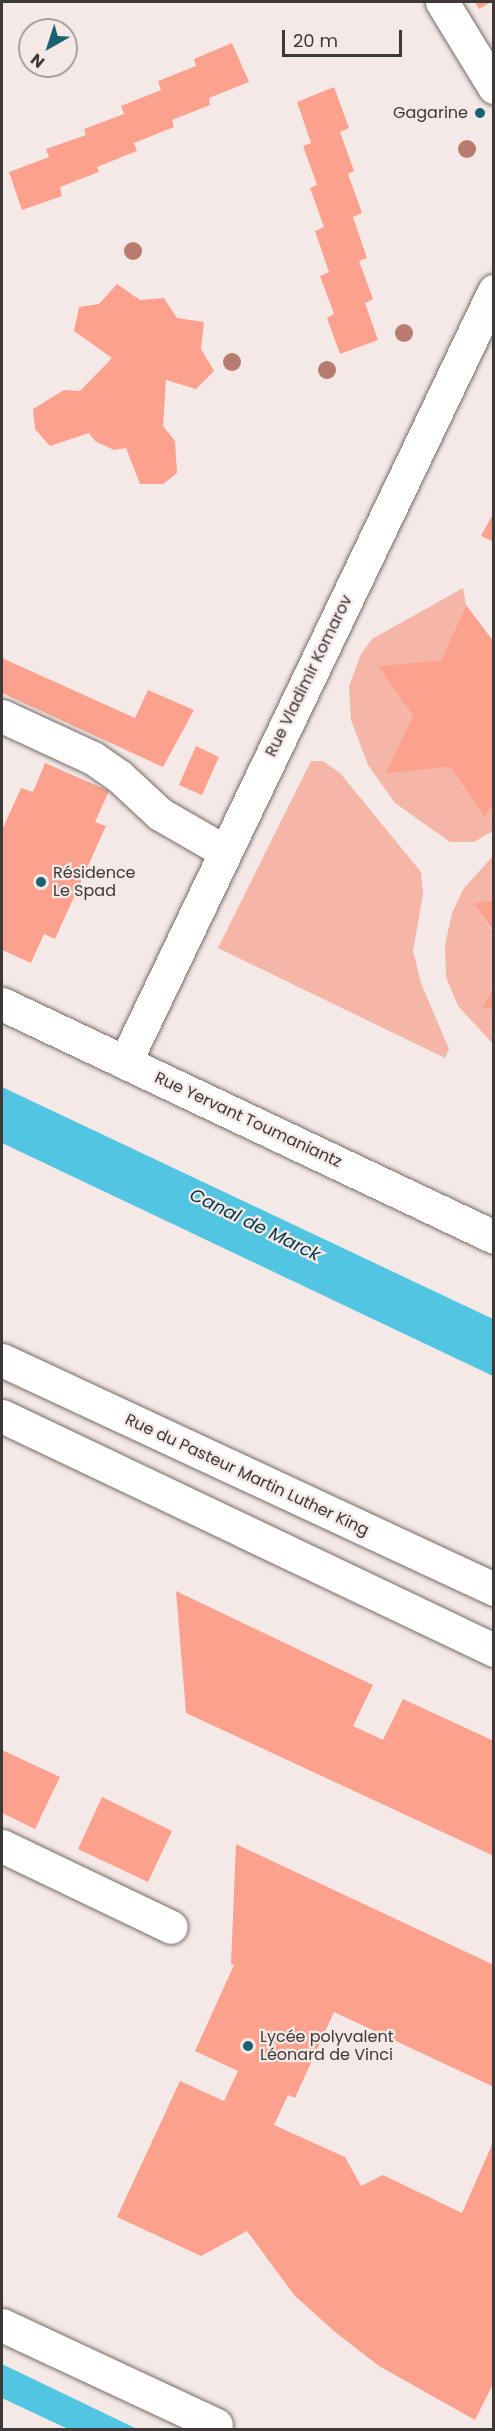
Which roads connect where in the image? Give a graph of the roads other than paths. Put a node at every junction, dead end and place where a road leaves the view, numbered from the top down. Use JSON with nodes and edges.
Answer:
{"nodes":[{"id":1,"x":442,"y":2,"type":"edge"},
{"id":2,"x":494,"y":87,"type":"edge"},
{"id":3,"x":494,"y":291,"type":"edge"},
{"id":4,"x":2,"y":716,"type":"edge"},
{"id":5,"x":224,"y":852,"type":"junction"},
{"id":6,"x":2,"y":1004,"type":"edge"},
{"id":7,"x":125,"y":1062,"type":"junction"},
{"id":8,"x":494,"y":1237,"type":"edge"},
{"id":9,"x":2,"y":1360,"type":"edge"},
{"id":10,"x":2,"y":1416,"type":"edge"},
{"id":11,"x":494,"y":1589,"type":"edge"},
{"id":12,"x":494,"y":1650,"type":"edge"},
{"id":13,"x":2,"y":1846,"type":"edge"},
{"id":14,"x":171,"y":1927,"type":"dead end"},
{"id":15,"x":2,"y":2325,"type":"edge"},
{"id":16,"x":216,"y":2425,"type":"dead end"}],
"edges":[{"from":1,"to":2,"type":"street"},
{"from":3,"to":5,"type":"street","name":"Rue Vladimir Komarov"},
{"from":4,"to":5,"type":"street"},
{"from":5,"to":7,"type":"street","name":"Rue Vladimir Komarov"},
{"from":6,"to":7,"type":"street","name":"Rue Yervant Toumaniantz"},
{"from":7,"to":8,"type":"street","name":"Rue Yervant Toumaniantz"},
{"from":9,"to":11,"type":"street","name":"Rue du Pasteur Martin Luther King"},
{"from":10,"to":12,"type":"street"},
{"from":13,"to":14,"type":"street"},
{"from":15,"to":16,"type":"street"}]}
